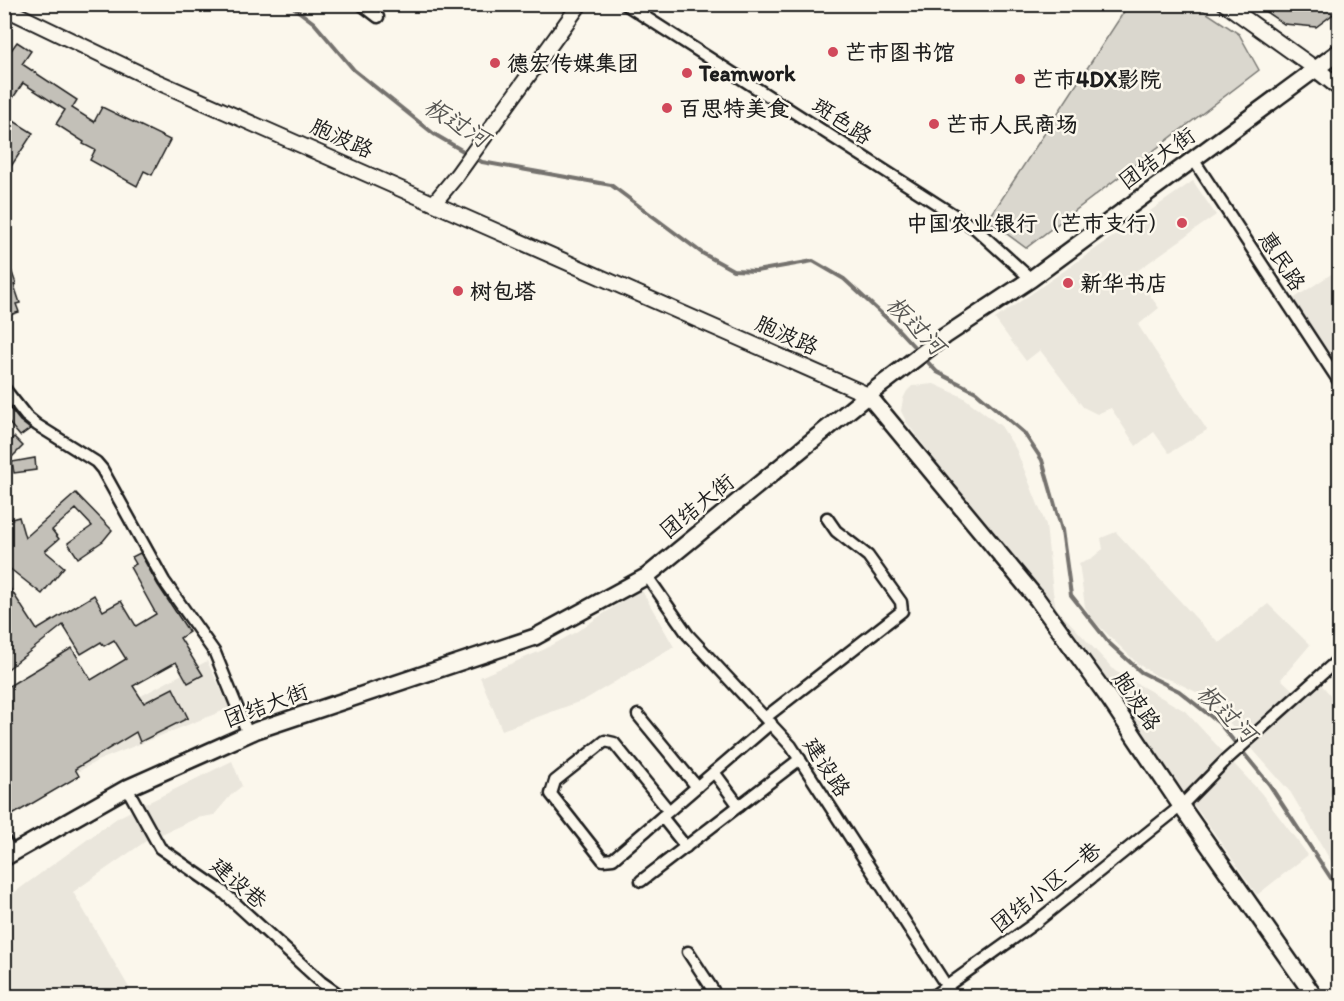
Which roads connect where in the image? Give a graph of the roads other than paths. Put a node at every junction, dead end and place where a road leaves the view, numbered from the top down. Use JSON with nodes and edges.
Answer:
{"nodes":[{"id":1,"x":361,"y":4,"type":"edge"},
{"id":2,"x":580,"y":4,"type":"edge"},
{"id":3,"x":625,"y":4,"type":"edge"},
{"id":4,"x":1225,"y":4,"type":"edge"},
{"id":5,"x":4,"y":8,"type":"edge"},
{"id":6,"x":378,"y":17,"type":"dead end"},
{"id":7,"x":1340,"y":51,"type":"edge"},
{"id":8,"x":1316,"y":69,"type":"junction"},
{"id":9,"x":1340,"y":88,"type":"edge"},
{"id":10,"x":1193,"y":159,"type":"junction"},
{"id":11,"x":434,"y":203,"type":"junction"},
{"id":12,"x":1031,"y":279,"type":"junction"},
{"id":13,"x":1340,"y":383,"type":"edge"},
{"id":14,"x":4,"y":388,"type":"edge"},
{"id":15,"x":868,"y":395,"type":"junction"},
{"id":16,"x":827,"y":518,"type":"dead end"},
{"id":17,"x":647,"y":576,"type":"junction"},
{"id":18,"x":1340,"y":658,"type":"edge"},
{"id":19,"x":638,"y":715,"type":"dead end"},
{"id":20,"x":769,"y":720,"type":"junction"},
{"id":21,"x":248,"y":734,"type":"junction"},
{"id":22,"x":800,"y":759,"type":"junction"},
{"id":23,"x":714,"y":772,"type":"junction"},
{"id":24,"x":697,"y":787,"type":"junction"},
{"id":25,"x":127,"y":788,"type":"junction"},
{"id":26,"x":739,"y":806,"type":"junction"},
{"id":27,"x":1181,"y":806,"type":"junction"},
{"id":28,"x":666,"y":814,"type":"junction"},
{"id":29,"x":686,"y":847,"type":"junction"},
{"id":30,"x":7,"y":850,"type":"edge"},
{"id":31,"x":641,"y":881,"type":"dead end"},
{"id":32,"x":688,"y":952,"type":"dead end"},
{"id":33,"x":949,"y":992,"type":"edge"},
{"id":34,"x":342,"y":996,"type":"edge"},
{"id":35,"x":708,"y":996,"type":"edge"},
{"id":36,"x":933,"y":996,"type":"edge"},
{"id":37,"x":1314,"y":996,"type":"edge"}],
"edges":[{"from":1,"to":6,"type":"street"},
{"from":2,"to":11,"type":"street"},
{"from":3,"to":12,"type":"street","name":"斑色路"},
{"from":4,"to":8,"type":"street"},
{"from":5,"to":11,"type":"street","name":"胞波路"},
{"from":7,"to":8,"type":"main road","name":"团结大街"},
{"from":8,"to":9,"type":"main road"},
{"from":8,"to":10,"type":"main road","name":"团结大街"},
{"from":10,"to":12,"type":"main road","name":"团结大街"},
{"from":10,"to":13,"type":"street","name":"惠民路"},
{"from":11,"to":15,"type":"street","name":"胞波路"},
{"from":12,"to":15,"type":"main road","name":"团结大街"},
{"from":14,"to":21,"type":"street"},
{"from":15,"to":17,"type":"main road","name":"团结大街"},
{"from":15,"to":27,"type":"main road","name":"胞波路"},
{"from":16,"to":20,"type":"street"},
{"from":17,"to":20,"type":"street","name":"建设路"},
{"from":17,"to":21,"type":"main road","name":"团结大街"},
{"from":18,"to":27,"type":"street","name":"团结小区一巷"},
{"from":19,"to":24,"type":"street"},
{"from":20,"to":22,"type":"street","name":"建设路"},
{"from":20,"to":23,"type":"street"},
{"from":21,"to":25,"type":"main road","name":"团结大街"},
{"from":22,"to":26,"type":"street"},
{"from":22,"to":33,"type":"street","name":"建设路"},
{"from":23,"to":24,"type":"street"},
{"from":23,"to":26,"type":"street"},
{"from":24,"to":28,"type":"street"},
{"from":25,"to":30,"type":"main road","name":"团结大街"},
{"from":25,"to":34,"type":"street","name":"建设巷"},
{"from":26,"to":29,"type":"street"},
{"from":27,"to":33,"type":"street","name":"团结小区一巷"},
{"from":27,"to":37,"type":"main road","name":"胞波路"},
{"from":28,"to":28,"type":"street"},
{"from":28,"to":29,"type":"street"},
{"from":29,"to":31,"type":"street"},
{"from":32,"to":35,"type":"street"},
{"from":33,"to":36,"type":"street","name":"团结小区一巷"}]}
